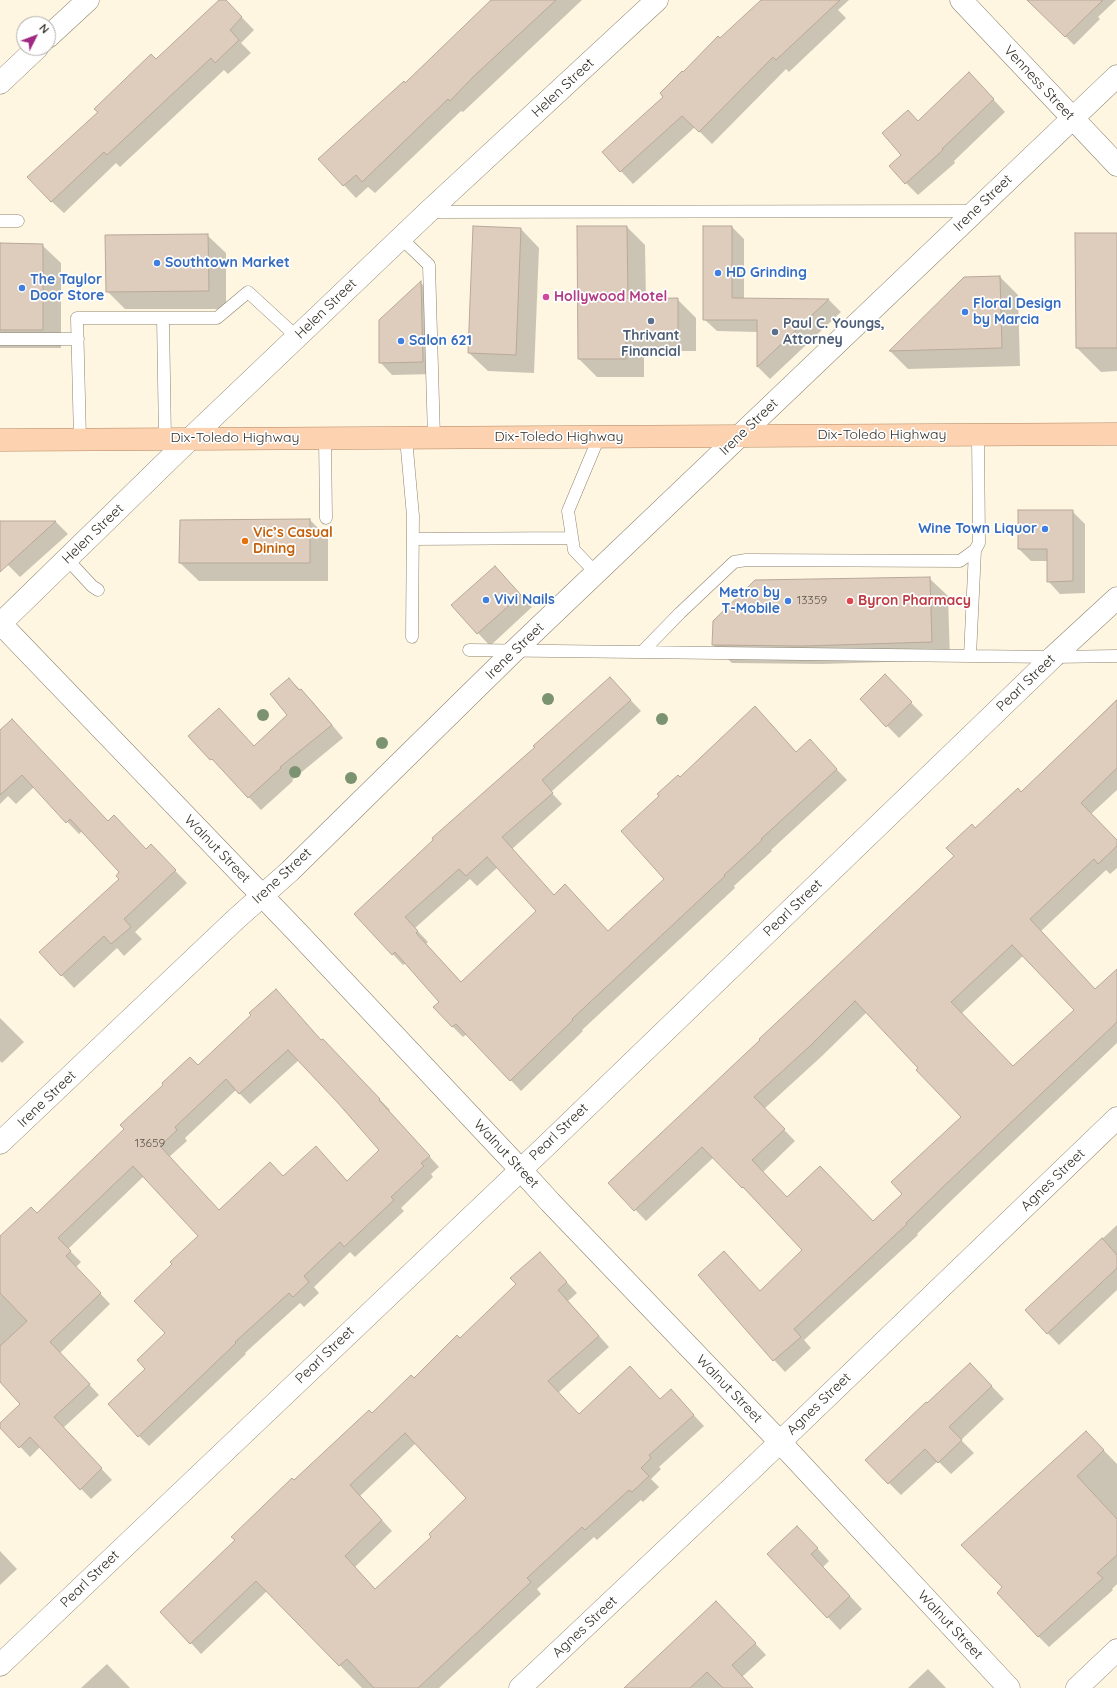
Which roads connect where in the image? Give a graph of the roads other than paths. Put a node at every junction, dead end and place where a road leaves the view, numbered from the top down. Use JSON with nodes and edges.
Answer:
{"nodes":[{"id":1,"x":88,"y":0,"type":"edge"},
{"id":2,"x":657,"y":0,"type":"edge"},
{"id":3,"x":961,"y":0,"type":"edge"},
{"id":4,"x":56,"y":30,"type":"edge"},
{"id":5,"x":29,"y":56,"type":"edge"},
{"id":6,"x":1117,"y":76,"type":"edge"},
{"id":7,"x":0,"y":83,"type":"edge"},
{"id":8,"x":1073,"y":118,"type":"junction"},
{"id":9,"x":1117,"y":165,"type":"edge"},
{"id":10,"x":975,"y":211,"type":"junction"},
{"id":11,"x":428,"y":212,"type":"junction"},
{"id":12,"x":0,"y":221,"type":"edge"},
{"id":13,"x":18,"y":221,"type":"dead end"},
{"id":14,"x":401,"y":238,"type":"junction"},
{"id":15,"x":163,"y":318,"type":"junction"},
{"id":16,"x":298,"y":337,"type":"junction"},
{"id":17,"x":0,"y":339,"type":"edge"},
{"id":18,"x":78,"y":339,"type":"junction"},
{"id":19,"x":1117,"y":434,"type":"edge"},
{"id":20,"x":978,"y":435,"type":"junction"},
{"id":21,"x":740,"y":436,"type":"junction"},
{"id":22,"x":599,"y":437,"type":"junction"},
{"id":23,"x":191,"y":438,"type":"junction"},
{"id":24,"x":325,"y":438,"type":"junction"},
{"id":25,"x":406,"y":438,"type":"junction"},
{"id":26,"x":434,"y":438,"type":"junction"},
{"id":27,"x":80,"y":439,"type":"junction"},
{"id":28,"x":165,"y":439,"type":"junction"},
{"id":29,"x":0,"y":440,"type":"edge"},
{"id":30,"x":326,"y":518,"type":"dead end"},
{"id":31,"x":572,"y":538,"type":"junction"},
{"id":32,"x":413,"y":539,"type":"junction"},
{"id":33,"x":975,"y":550,"type":"junction"},
{"id":34,"x":67,"y":559,"type":"junction"},
{"id":35,"x":596,"y":573,"type":"junction"},
{"id":36,"x":98,"y":590,"type":"dead end"},
{"id":37,"x":1117,"y":598,"type":"edge"},
{"id":38,"x":0,"y":623,"type":"edge"},
{"id":39,"x":412,"y":637,"type":"dead end"},
{"id":40,"x":469,"y":650,"type":"dead end"},
{"id":41,"x":514,"y":650,"type":"junction"},
{"id":42,"x":642,"y":652,"type":"junction"},
{"id":43,"x":970,"y":656,"type":"junction"},
{"id":44,"x":1117,"y":656,"type":"edge"},
{"id":45,"x":1053,"y":657,"type":"junction"},
{"id":46,"x":262,"y":896,"type":"junction"},
{"id":47,"x":1117,"y":1118,"type":"edge"},
{"id":48,"x":0,"y":1144,"type":"edge"},
{"id":49,"x":520,"y":1169,"type":"junction"},
{"id":50,"x":780,"y":1442,"type":"junction"},
{"id":51,"x":1117,"y":1650,"type":"edge"},
{"id":52,"x":0,"y":1665,"type":"edge"},
{"id":53,"x":520,"y":1688,"type":"edge"},
{"id":54,"x":1009,"y":1688,"type":"edge"},
{"id":55,"x":1077,"y":1688,"type":"edge"}],
"edges":[{"from":1,"to":4,"type":"street"},
{"from":2,"to":11,"type":"street","name":"Helen Street"},
{"from":3,"to":8,"type":"street","name":"Venness Street"},
{"from":5,"to":7,"type":"street"},
{"from":6,"to":8,"type":"street","name":"Irene Street"},
{"from":8,"to":9,"type":"street","name":"Venness Street"},
{"from":8,"to":10,"type":"street","name":"Irene Street"},
{"from":10,"to":11,"type":"lane"},
{"from":10,"to":21,"type":"street","name":"Irene Street"},
{"from":11,"to":14,"type":"street","name":"Helen Street"},
{"from":12,"to":13,"type":"lane"},
{"from":14,"to":16,"type":"street","name":"Helen Street"},
{"from":14,"to":26,"type":"lane"},
{"from":15,"to":16,"type":"lane"},
{"from":15,"to":18,"type":"lane"},
{"from":15,"to":28,"type":"lane"},
{"from":16,"to":23,"type":"street","name":"Helen Street"},
{"from":17,"to":18,"type":"lane"},
{"from":18,"to":27,"type":"lane"},
{"from":19,"to":20,"type":"main road","name":"Dix-Toledo Highway"},
{"from":20,"to":21,"type":"main road","name":"Dix-Toledo Highway"},
{"from":20,"to":33,"type":"lane"},
{"from":21,"to":22,"type":"main road","name":"Dix-Toledo Highway"},
{"from":21,"to":35,"type":"street","name":"Irene Street"},
{"from":22,"to":26,"type":"main road","name":"Dix-Toledo Highway"},
{"from":22,"to":31,"type":"lane"},
{"from":23,"to":24,"type":"main road","name":"Dix-Toledo Highway"},
{"from":23,"to":28,"type":"main road","name":"Dix-Toledo Highway"},
{"from":23,"to":34,"type":"street","name":"Helen Street"},
{"from":24,"to":25,"type":"main road","name":"Dix-Toledo Highway"},
{"from":24,"to":30,"type":"lane"},
{"from":25,"to":26,"type":"main road","name":"Dix-Toledo Highway"},
{"from":25,"to":32,"type":"lane"},
{"from":27,"to":28,"type":"main road","name":"Dix-Toledo Highway"},
{"from":27,"to":29,"type":"main road","name":"Dix-Toledo Highway"},
{"from":31,"to":32,"type":"lane"},
{"from":31,"to":35,"type":"lane"},
{"from":32,"to":39,"type":"lane"},
{"from":33,"to":42,"type":"lane"},
{"from":33,"to":43,"type":"lane"},
{"from":34,"to":36,"type":"lane"},
{"from":34,"to":38,"type":"street","name":"Helen Street"},
{"from":35,"to":41,"type":"street","name":"Irene Street"},
{"from":37,"to":45,"type":"street","name":"Pearl Street"},
{"from":38,"to":46,"type":"street","name":"Walnut Street"},
{"from":40,"to":41,"type":"lane"},
{"from":41,"to":42,"type":"lane"},
{"from":41,"to":46,"type":"street","name":"Irene Street"},
{"from":42,"to":43,"type":"lane"},
{"from":43,"to":45,"type":"lane"},
{"from":44,"to":45,"type":"lane"},
{"from":45,"to":49,"type":"street","name":"Pearl Street"},
{"from":46,"to":48,"type":"street","name":"Irene Street"},
{"from":46,"to":49,"type":"street","name":"Walnut Street"},
{"from":47,"to":50,"type":"street","name":"Agnes Street"},
{"from":49,"to":50,"type":"street","name":"Walnut Street"},
{"from":49,"to":52,"type":"street","name":"Pearl Street"},
{"from":50,"to":53,"type":"street","name":"Agnes Street"},
{"from":50,"to":54,"type":"street","name":"Walnut Street"},
{"from":51,"to":55,"type":"street"}]}
